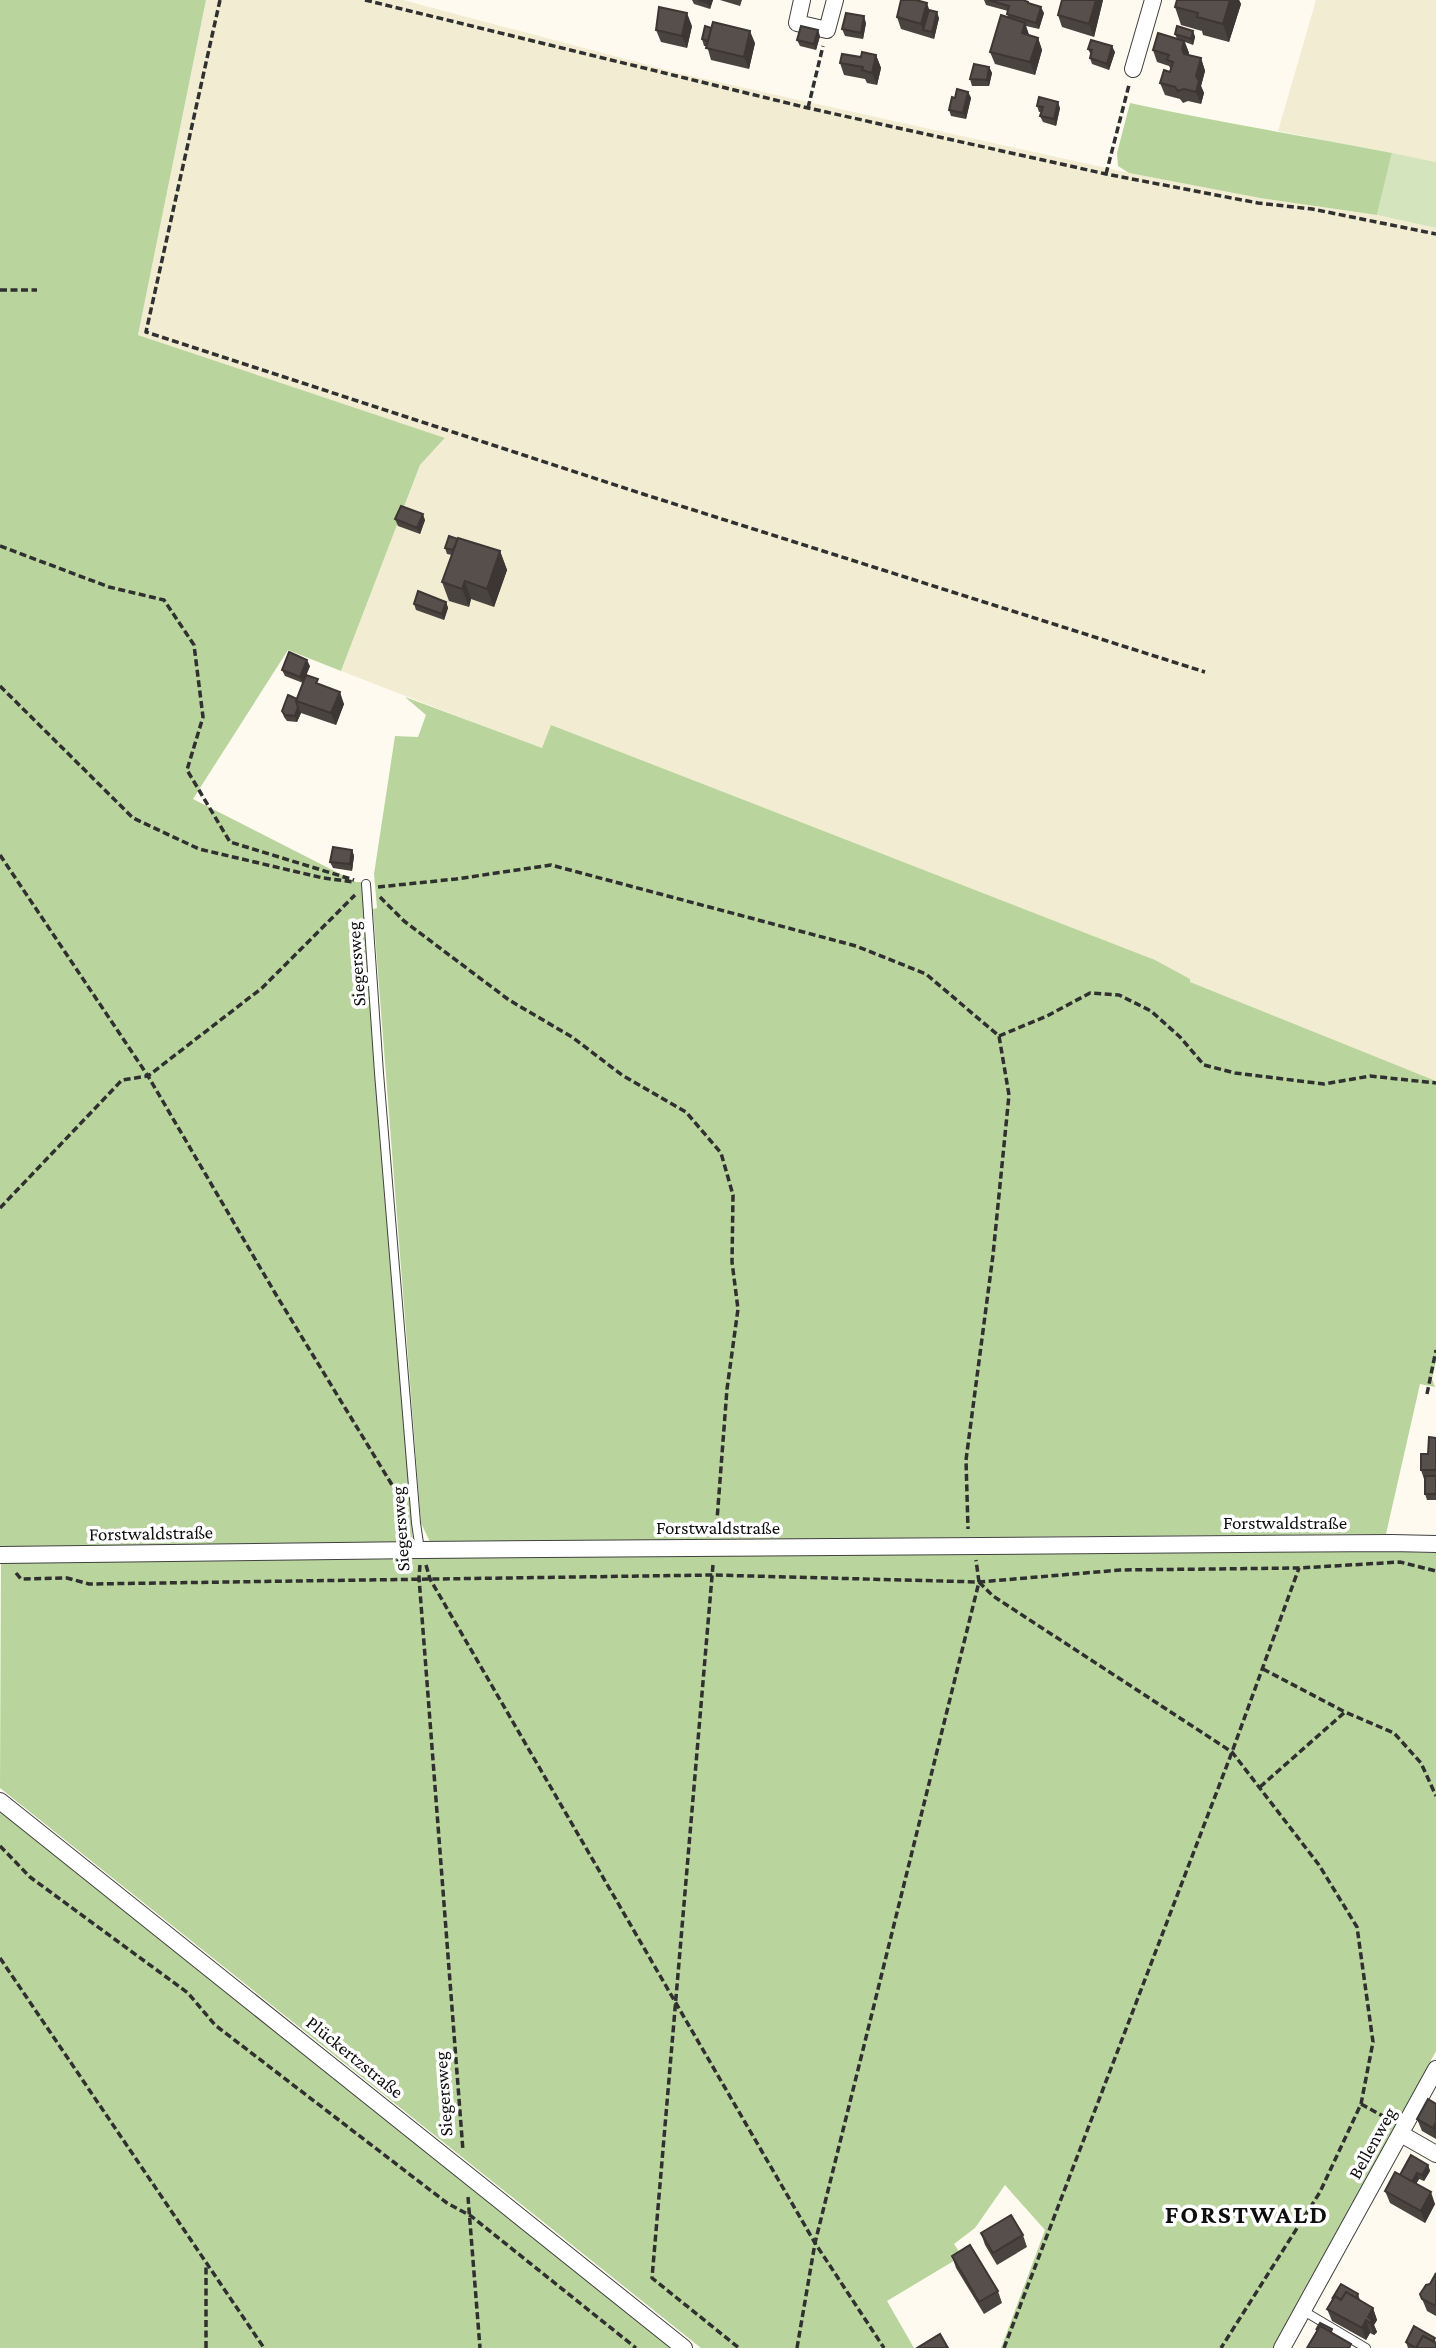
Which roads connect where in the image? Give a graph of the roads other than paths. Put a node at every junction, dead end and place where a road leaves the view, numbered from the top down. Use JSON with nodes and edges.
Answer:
{"nodes":[{"id":1,"x":802,"y":0,"type":"edge"},
{"id":2,"x":835,"y":0,"type":"edge"},
{"id":3,"x":1153,"y":0,"type":"edge"},
{"id":4,"x":1133,"y":69,"type":"road end"},
{"id":5,"x":366,"y":884,"type":"road end"},
{"id":6,"x":1436,"y":1544,"type":"edge"},
{"id":7,"x":421,"y":1550,"type":"junction"},
{"id":8,"x":0,"y":1556,"type":"edge"},
{"id":9,"x":0,"y":1801,"type":"edge"},
{"id":10,"x":1436,"y":2069,"type":"edge"},
{"id":11,"x":1401,"y":2134,"type":"junction"},
{"id":12,"x":1436,"y":2154,"type":"edge"},
{"id":13,"x":1302,"y":2310,"type":"junction"},
{"id":14,"x":684,"y":2348,"type":"edge"},
{"id":15,"x":1282,"y":2348,"type":"edge"},
{"id":16,"x":1366,"y":2348,"type":"edge"}],
"edges":[{"from":1,"to":2,"type":"street"},
{"from":3,"to":4,"type":"street"},
{"from":5,"to":7,"type":"lane","name":"Siegersweg"},
{"from":6,"to":7,"type":"street","name":"Forstwaldstraße"},
{"from":7,"to":8,"type":"street","name":"Forstwaldstraße"},
{"from":9,"to":14,"type":"street","name":"Plückertzstraße"},
{"from":10,"to":11,"type":"street","name":"Bellenweg"},
{"from":11,"to":12,"type":"street"},
{"from":11,"to":13,"type":"street","name":"Bellenweg"},
{"from":13,"to":15,"type":"street","name":"Bellenweg"},
{"from":13,"to":16,"type":"lane"}]}
